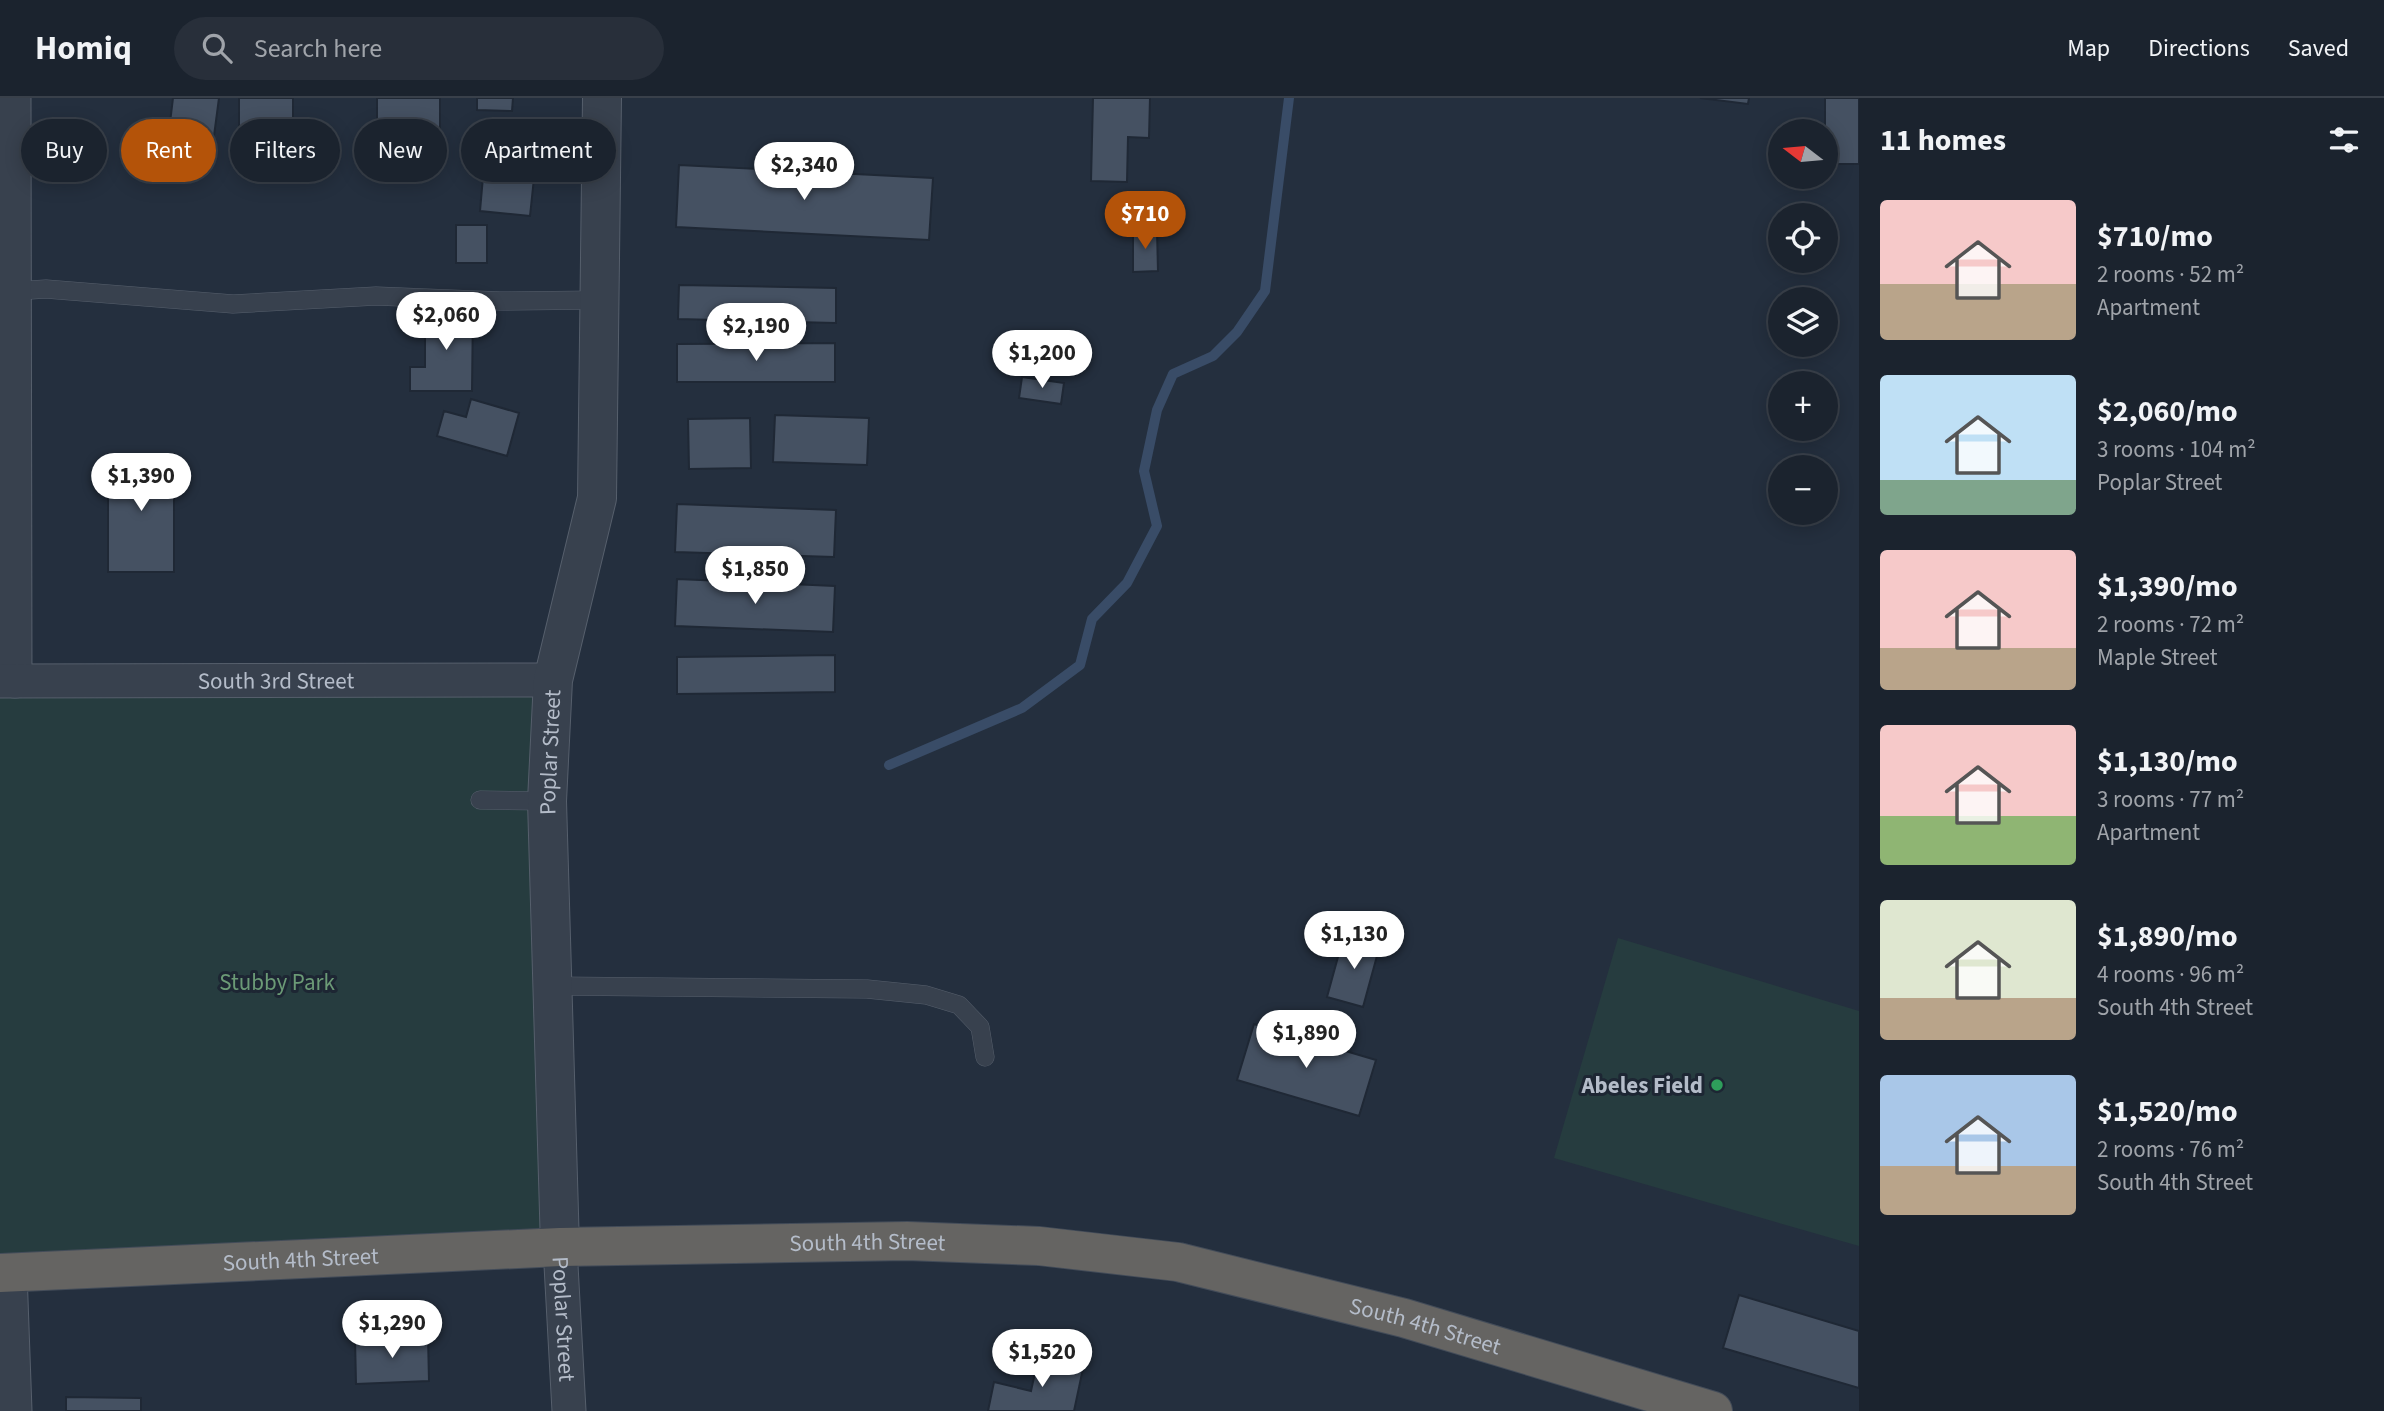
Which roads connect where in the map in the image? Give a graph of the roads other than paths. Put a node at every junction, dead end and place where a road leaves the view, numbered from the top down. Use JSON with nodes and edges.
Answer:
{"nodes":[{"id":1,"x":603,"y":98,"type":"edge"},
{"id":2,"x":9,"y":118,"type":"edge"},
{"id":3,"x":14,"y":291,"type":"junction"},
{"id":4,"x":600,"y":300,"type":"junction"},
{"id":5,"x":553,"y":680,"type":"junction"},
{"id":6,"x":8,"y":681,"type":"edge"},
{"id":7,"x":480,"y":800,"type":"dead end"},
{"id":8,"x":547,"y":801,"type":"junction"},
{"id":9,"x":553,"y":986,"type":"junction"},
{"id":10,"x":985,"y":1057,"type":"dead end"},
{"id":11,"x":560,"y":1247,"type":"junction"},
{"id":12,"x":5,"y":1273,"type":"edge"},
{"id":13,"x":15,"y":1411,"type":"edge"},
{"id":14,"x":569,"y":1411,"type":"edge"},
{"id":15,"x":1713,"y":1411,"type":"edge"}],
"edges":[{"from":1,"to":4,"type":"street","name":"Poplar Street"},
{"from":2,"to":3,"type":"street"},
{"from":3,"to":4,"type":"lane"},
{"from":3,"to":6,"type":"street"},
{"from":4,"to":5,"type":"street","name":"Poplar Street"},
{"from":5,"to":6,"type":"street","name":"South 3rd Street"},
{"from":5,"to":8,"type":"street","name":"Poplar Street"},
{"from":7,"to":8,"type":"lane"},
{"from":8,"to":9,"type":"street","name":"Poplar Street"},
{"from":9,"to":10,"type":"lane"},
{"from":9,"to":11,"type":"street","name":"Poplar Street"},
{"from":11,"to":12,"type":"highway","name":"South 4th Street"},
{"from":11,"to":14,"type":"street","name":"Poplar Street"},
{"from":11,"to":15,"type":"highway","name":"South 4th Street"},
{"from":12,"to":13,"type":"street"}]}
